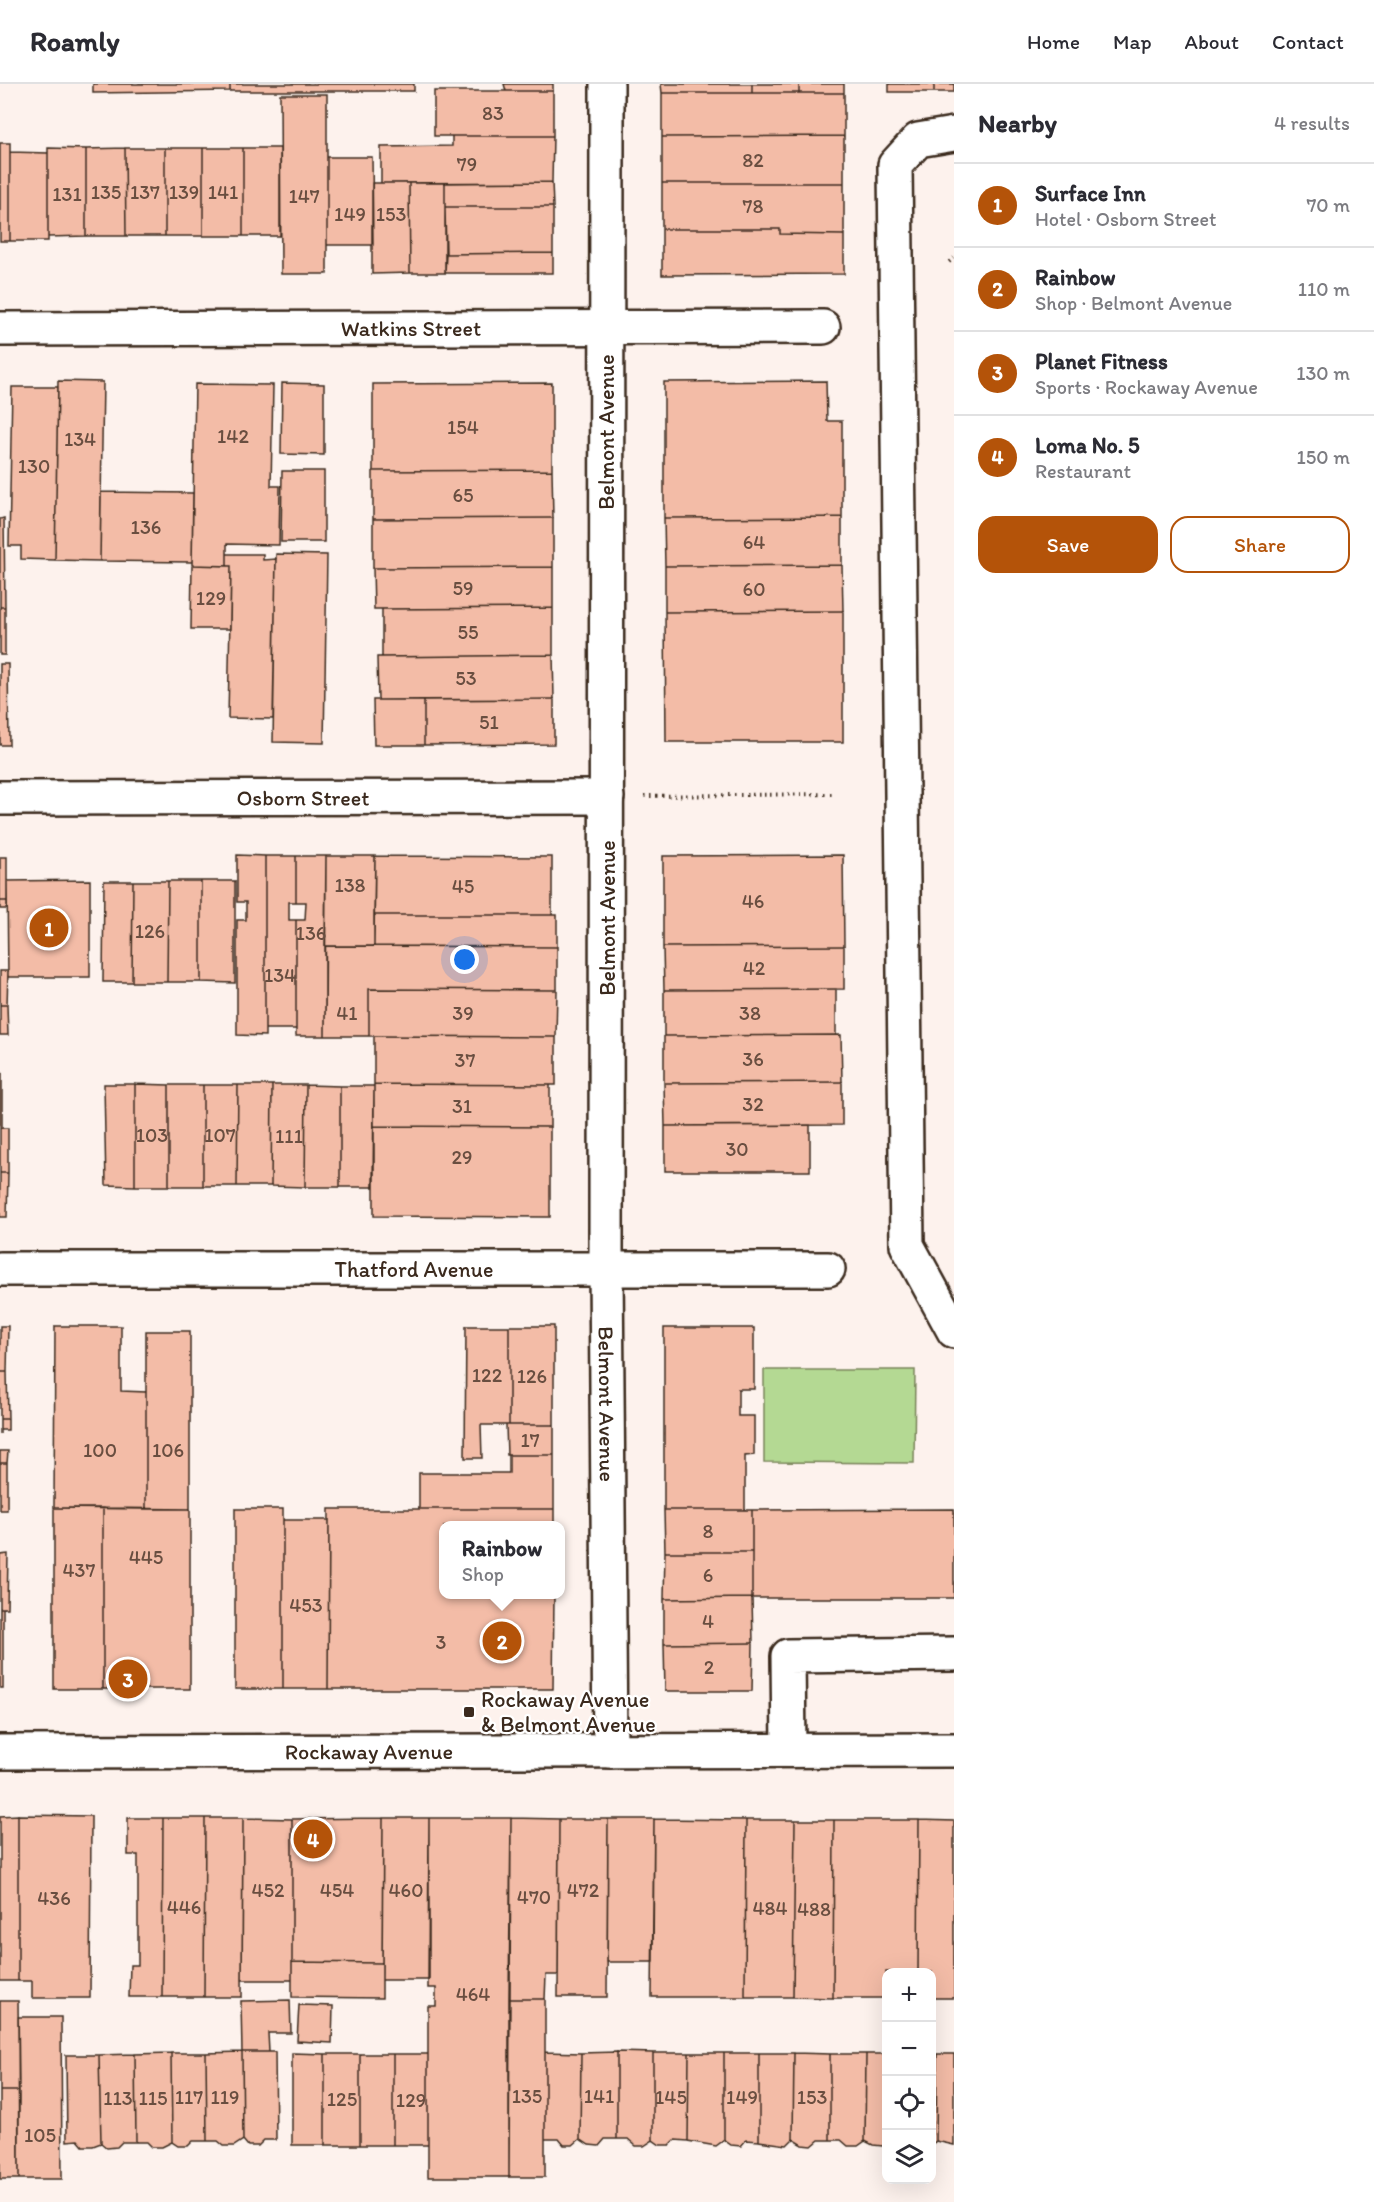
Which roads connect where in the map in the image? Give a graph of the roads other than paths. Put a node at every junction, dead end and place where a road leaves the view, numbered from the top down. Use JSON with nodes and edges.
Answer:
{"nodes":[{"id":1,"x":606,"y":84,"type":"edge"},
{"id":2,"x":954,"y":134,"type":"edge"},
{"id":3,"x":606,"y":326,"type":"junction"},
{"id":4,"x":823,"y":327,"type":"dead end"},
{"id":5,"x":0,"y":329,"type":"edge"},
{"id":6,"x":607,"y":797,"type":"junction"},
{"id":7,"x":0,"y":798,"type":"edge"},
{"id":8,"x":606,"y":1268,"type":"junction"},
{"id":9,"x":0,"y":1269,"type":"edge"},
{"id":10,"x":828,"y":1269,"type":"dead end"},
{"id":11,"x":954,"y":1331,"type":"edge"},
{"id":12,"x":954,"y":1654,"type":"edge"},
{"id":13,"x":789,"y":1750,"type":"junction"},
{"id":14,"x":954,"y":1750,"type":"edge"},
{"id":15,"x":610,"y":1751,"type":"junction"},
{"id":16,"x":0,"y":1752,"type":"edge"}],
"edges":[{"from":1,"to":3,"type":"street","name":"Belmont Avenue"},
{"from":2,"to":11,"type":"street"},
{"from":3,"to":4,"type":"street","name":"Watkins Street"},
{"from":3,"to":5,"type":"street","name":"Watkins Street"},
{"from":3,"to":6,"type":"street","name":"Belmont Avenue"},
{"from":6,"to":7,"type":"street","name":"Osborn Street"},
{"from":6,"to":8,"type":"street","name":"Belmont Avenue"},
{"from":8,"to":9,"type":"street","name":"Thatford Avenue"},
{"from":8,"to":10,"type":"street","name":"Thatford Avenue"},
{"from":8,"to":15,"type":"street","name":"Belmont Avenue"},
{"from":12,"to":13,"type":"street"},
{"from":13,"to":14,"type":"street","name":"Rockaway Avenue"},
{"from":13,"to":15,"type":"street","name":"Rockaway Avenue"},
{"from":15,"to":16,"type":"street","name":"Rockaway Avenue"}]}
